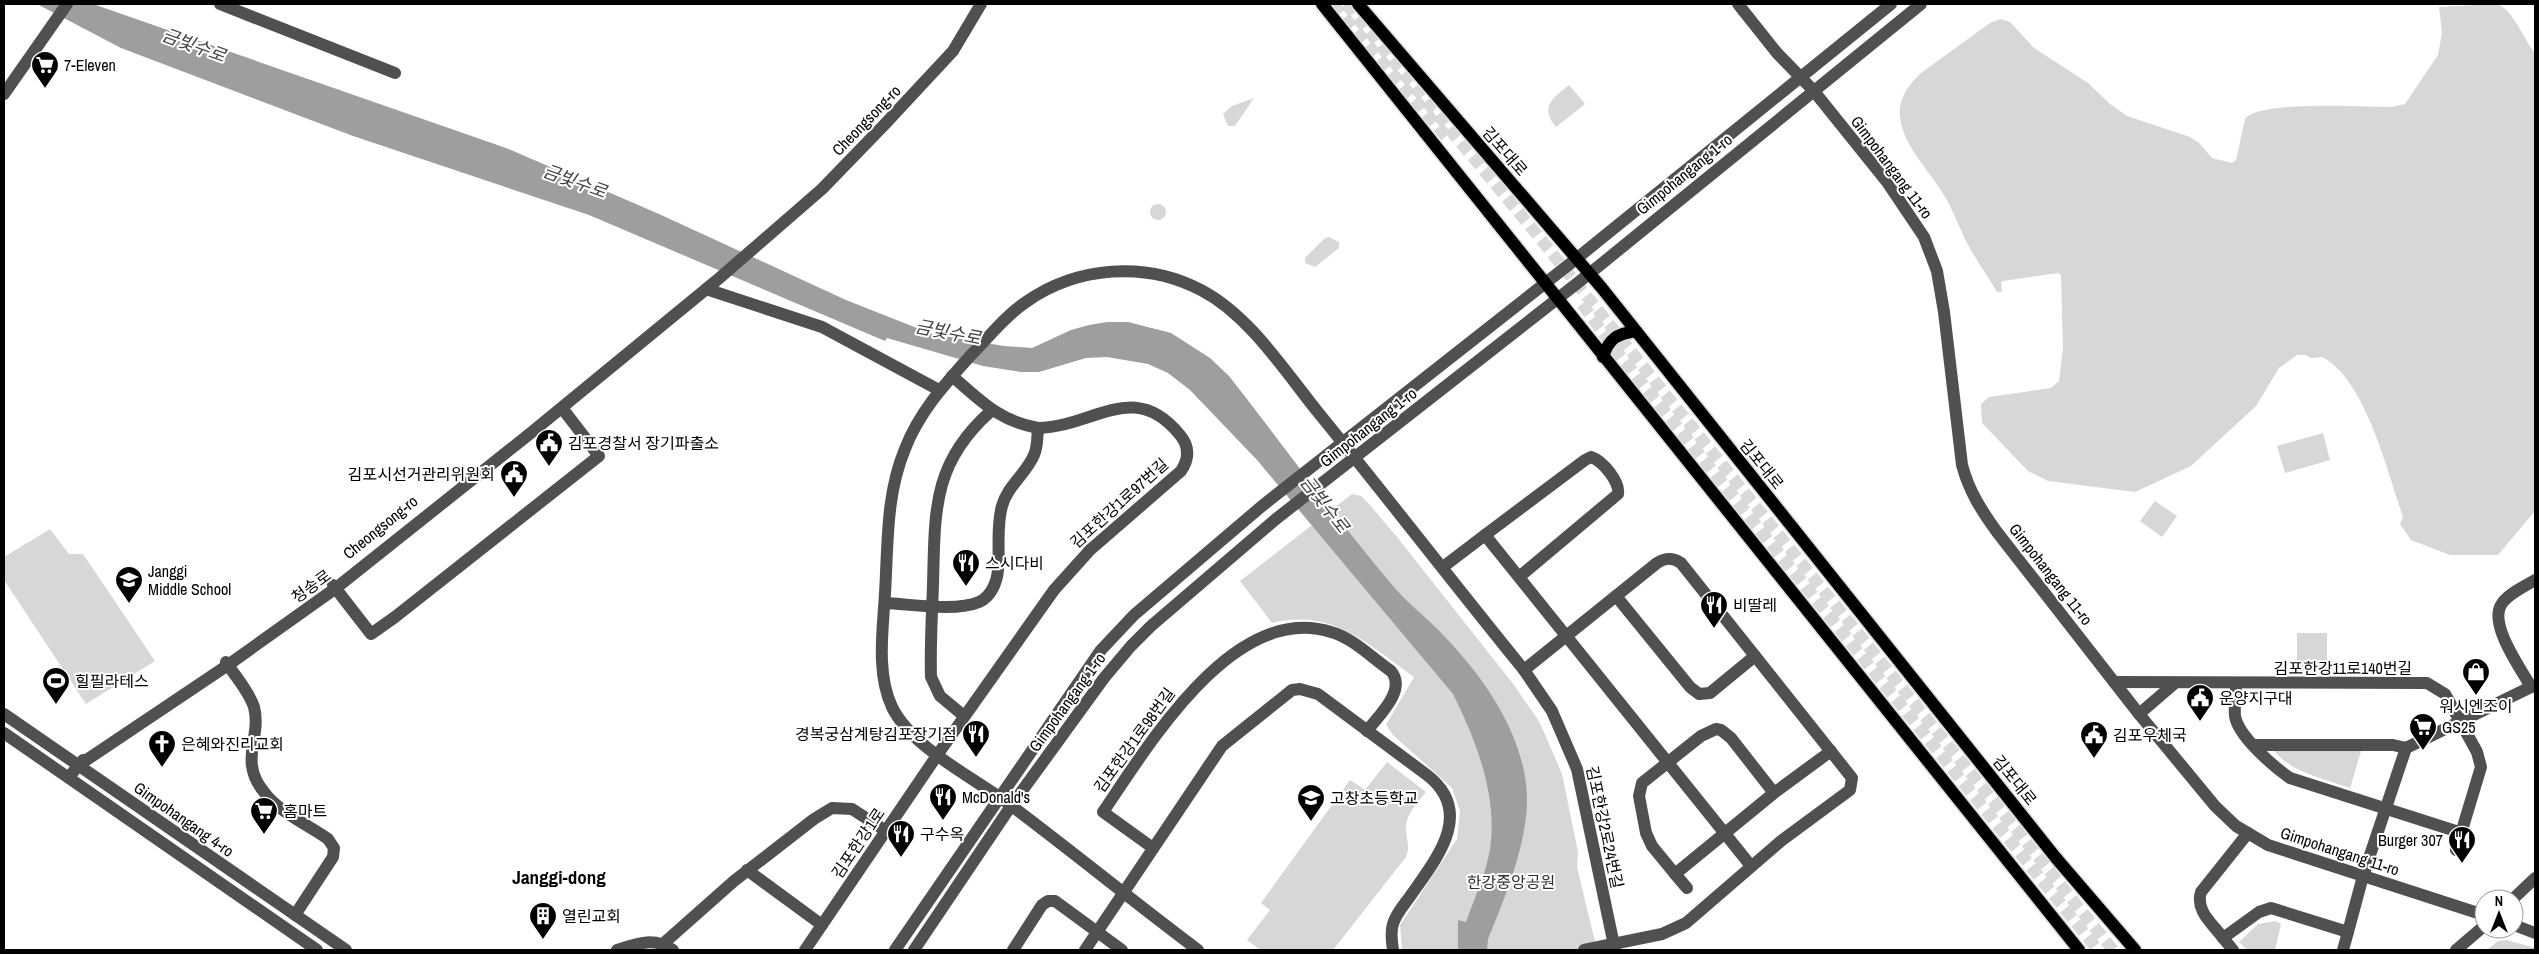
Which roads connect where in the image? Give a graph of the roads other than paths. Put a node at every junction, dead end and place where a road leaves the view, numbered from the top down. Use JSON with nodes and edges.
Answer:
{"nodes":[{"id":1,"x":67,"y":4,"type":"edge"},
{"id":2,"x":220,"y":4,"type":"edge"},
{"id":3,"x":981,"y":4,"type":"edge"},
{"id":4,"x":1322,"y":4,"type":"edge"},
{"id":5,"x":1358,"y":4,"type":"edge"},
{"id":6,"x":1738,"y":4,"type":"edge"},
{"id":7,"x":1745,"y":4,"type":"edge"},
{"id":8,"x":1891,"y":4,"type":"edge"},
{"id":9,"x":1921,"y":4,"type":"edge"},
{"id":10,"x":395,"y":73,"type":"dead end"},
{"id":11,"x":1801,"y":77,"type":"junction"},
{"id":12,"x":1813,"y":90,"type":"junction"},
{"id":13,"x":4,"y":94,"type":"edge"},
{"id":14,"x":1576,"y":259,"type":"junction"},
{"id":15,"x":1589,"y":274,"type":"junction"},
{"id":16,"x":1546,"y":283,"type":"junction"},
{"id":17,"x":711,"y":285,"type":"junction"},
{"id":18,"x":1557,"y":299,"type":"junction"},
{"id":19,"x":1636,"y":331,"type":"junction"},
{"id":20,"x":1603,"y":357,"type":"junction"},
{"id":21,"x":954,"y":374,"type":"junction"},
{"id":22,"x":939,"y":390,"type":"junction"},
{"id":23,"x":562,"y":408,"type":"junction"},
{"id":24,"x":992,"y":410,"type":"junction"},
{"id":25,"x":1038,"y":428,"type":"junction"},
{"id":26,"x":1342,"y":442,"type":"junction"},
{"id":27,"x":1354,"y":457,"type":"junction"},
{"id":28,"x":1485,"y":535,"type":"junction"},
{"id":29,"x":1443,"y":567,"type":"junction"},
{"id":30,"x":1519,"y":577,"type":"junction"},
{"id":31,"x":2535,"y":580,"type":"edge"},
{"id":32,"x":335,"y":586,"type":"junction"},
{"id":33,"x":1616,"y":596,"type":"junction"},
{"id":34,"x":885,"y":603,"type":"junction"},
{"id":35,"x":932,"y":605,"type":"junction"},
{"id":36,"x":1566,"y":636,"type":"junction"},
{"id":37,"x":1755,"y":656,"type":"junction"},
{"id":38,"x":227,"y":663,"type":"junction"},
{"id":39,"x":1524,"y":670,"type":"junction"},
{"id":40,"x":2114,"y":682,"type":"junction"},
{"id":41,"x":2175,"y":683,"type":"junction"},
{"id":42,"x":2236,"y":684,"type":"junction"},
{"id":43,"x":2533,"y":686,"type":"edge"},
{"id":44,"x":4,"y":714,"type":"edge"},
{"id":45,"x":2139,"y":714,"type":"junction"},
{"id":46,"x":964,"y":716,"type":"junction"},
{"id":47,"x":2461,"y":723,"type":"junction"},
{"id":48,"x":1367,"y":731,"type":"junction"},
{"id":49,"x":4,"y":733,"type":"edge"},
{"id":50,"x":2254,"y":745,"type":"junction"},
{"id":51,"x":2406,"y":748,"type":"junction"},
{"id":52,"x":1831,"y":751,"type":"junction"},
{"id":53,"x":938,"y":754,"type":"junction"},
{"id":54,"x":1669,"y":763,"type":"junction"},
{"id":55,"x":79,"y":765,"type":"junction"},
{"id":56,"x":69,"y":777,"type":"junction"},
{"id":57,"x":1774,"y":793,"type":"junction"},
{"id":58,"x":1000,"y":798,"type":"junction"},
{"id":59,"x":1011,"y":806,"type":"junction"},
{"id":60,"x":2385,"y":810,"type":"junction"},
{"id":61,"x":886,"y":831,"type":"junction"},
{"id":62,"x":1724,"y":833,"type":"junction"},
{"id":63,"x":2462,"y":833,"type":"junction"},
{"id":64,"x":2248,"y":834,"type":"junction"},
{"id":65,"x":1153,"y":848,"type":"junction"},
{"id":66,"x":2456,"y":850,"type":"dead end"},
{"id":67,"x":1751,"y":866,"type":"junction"},
{"id":68,"x":747,"y":870,"type":"junction"},
{"id":69,"x":1675,"y":874,"type":"junction"},
{"id":70,"x":2363,"y":876,"type":"junction"},
{"id":71,"x":2535,"y":878,"type":"edge"},
{"id":72,"x":1687,"y":888,"type":"dead end"},
{"id":73,"x":2523,"y":889,"type":"edge"},
{"id":74,"x":1123,"y":893,"type":"junction"},
{"id":75,"x":2474,"y":912,"type":"edge"},
{"id":76,"x":294,"y":914,"type":"junction"},
{"id":77,"x":822,"y":925,"type":"junction"},
{"id":78,"x":1097,"y":932,"type":"junction"},
{"id":79,"x":2348,"y":932,"type":"junction"},
{"id":80,"x":2474,"y":935,"type":"edge"},
{"id":81,"x":2223,"y":938,"type":"junction"},
{"id":82,"x":646,"y":946,"type":"edge"},
{"id":83,"x":668,"y":947,"type":"edge"},
{"id":84,"x":1615,"y":948,"type":"edge"},
{"id":85,"x":317,"y":950,"type":"edge"},
{"id":86,"x":346,"y":950,"type":"edge"},
{"id":87,"x":618,"y":950,"type":"edge"},
{"id":88,"x":805,"y":950,"type":"edge"},
{"id":89,"x":895,"y":950,"type":"edge"},
{"id":90,"x":914,"y":950,"type":"edge"},
{"id":91,"x":1013,"y":950,"type":"edge"},
{"id":92,"x":1085,"y":950,"type":"edge"},
{"id":93,"x":1122,"y":950,"type":"edge"},
{"id":94,"x":1198,"y":950,"type":"edge"},
{"id":95,"x":1393,"y":950,"type":"edge"},
{"id":96,"x":1584,"y":950,"type":"edge"},
{"id":97,"x":2079,"y":950,"type":"edge"},
{"id":98,"x":2135,"y":950,"type":"edge"},
{"id":99,"x":2233,"y":950,"type":"edge"},
{"id":100,"x":2343,"y":950,"type":"edge"},
{"id":101,"x":2456,"y":950,"type":"edge"}],
"edges":[{"from":1,"to":13,"type":"street"},
{"from":2,"to":10,"type":"street"},
{"from":3,"to":17,"type":"street","name":"Cheongsong-ro"},
{"from":4,"to":16,"type":"main road"},
{"from":5,"to":14,"type":"main road","name":"김포대로"},
{"from":6,"to":11,"type":"street","name":"Gimpohangang 11-ro"},
{"from":7,"to":11,"type":"street","name":"Gimpohangang 11-ro"},
{"from":8,"to":11,"type":"street","name":"Gimpohangang 1-ro"},
{"from":9,"to":12,"type":"street","name":"Gimpohangang 1-ro"},
{"from":11,"to":12,"type":"street","name":"Gimpohangang 11-ro"},
{"from":11,"to":14,"type":"street","name":"Gimpohangang 1-ro"},
{"from":12,"to":15,"type":"street","name":"Gimpohangang 1-ro"},
{"from":12,"to":40,"type":"street","name":"Gimpohangang 11-ro"},
{"from":14,"to":15,"type":"main road","name":"김포대로"},
{"from":14,"to":16,"type":"street","name":"Gimpohangang 1-ro"},
{"from":15,"to":18,"type":"street","name":"Gimpohangang 1-ro"},
{"from":15,"to":19,"type":"main road","name":"김포대로"},
{"from":16,"to":18,"type":"main road"},
{"from":16,"to":26,"type":"street","name":"Gimpohangang 1-ro"},
{"from":17,"to":22,"type":"street"},
{"from":17,"to":23,"type":"street","name":"Cheongsong-ro"},
{"from":18,"to":20,"type":"main road"},
{"from":18,"to":27,"type":"street","name":"Gimpohangang 1-ro"},
{"from":19,"to":20,"type":"main road"},
{"from":19,"to":98,"type":"main road","name":"김포대로"},
{"from":20,"to":97,"type":"main road"},
{"from":21,"to":22,"type":"street"},
{"from":21,"to":24,"type":"street","name":"김포한강1로97번길"},
{"from":21,"to":26,"type":"street"},
{"from":22,"to":34,"type":"street"},
{"from":23,"to":32,"type":"street","name":"Cheongsong-ro"},
{"from":23,"to":32,"type":"street"},
{"from":24,"to":25,"type":"street","name":"김포한강1로97번길"},
{"from":24,"to":35,"type":"street"},
{"from":25,"to":35,"type":"street"},
{"from":25,"to":46,"type":"street","name":"김포한강1로97번길"},
{"from":26,"to":27,"type":"street"},
{"from":26,"to":58,"type":"street","name":"Gimpohangang 1-ro"},
{"from":27,"to":29,"type":"street","name":"김포한강2로24번길"},
{"from":27,"to":59,"type":"street","name":"Gimpohangang 1-ro"},
{"from":28,"to":29,"type":"street"},
{"from":28,"to":30,"type":"street"},
{"from":28,"to":30,"type":"street"},
{"from":29,"to":39,"type":"street","name":"김포한강2로24번길"},
{"from":30,"to":36,"type":"street"},
{"from":31,"to":43,"type":"street"},
{"from":32,"to":38,"type":"street","name":"Cheongsong-ro"},
{"from":33,"to":36,"type":"street"},
{"from":33,"to":37,"type":"street"},
{"from":33,"to":37,"type":"street"},
{"from":34,"to":35,"type":"street"},
{"from":34,"to":53,"type":"street"},
{"from":35,"to":46,"type":"street"},
{"from":36,"to":39,"type":"street"},
{"from":36,"to":54,"type":"street"},
{"from":37,"to":52,"type":"street"},
{"from":38,"to":55,"type":"street","name":"Cheongsong-ro"},
{"from":38,"to":76,"type":"street"},
{"from":39,"to":84,"type":"street","name":"김포한강2로24번길"},
{"from":40,"to":41,"type":"street","name":"김포한강11로140번길"},
{"from":40,"to":45,"type":"street","name":"Gimpohangang 11-ro"},
{"from":41,"to":42,"type":"street","name":"김포한강11로140번길"},
{"from":41,"to":45,"type":"street"},
{"from":42,"to":47,"type":"street","name":"김포한강11로140번길"},
{"from":42,"to":50,"type":"street"},
{"from":43,"to":47,"type":"street"},
{"from":44,"to":55,"type":"street","name":"Gimpohangang 4-ro"},
{"from":45,"to":64,"type":"street","name":"Gimpohangang 11-ro"},
{"from":46,"to":53,"type":"street","name":"김포한강1로97번길"},
{"from":47,"to":51,"type":"street"},
{"from":47,"to":63,"type":"street","name":"김포한강11로140번길"},
{"from":48,"to":65,"type":"street"},
{"from":48,"to":65,"type":"street","name":"김포한강1로98번길"},
{"from":48,"to":95,"type":"street"},
{"from":49,"to":56,"type":"street","name":"Gimpohangang 4-ro"},
{"from":50,"to":51,"type":"street"},
{"from":50,"to":60,"type":"street"},
{"from":51,"to":60,"type":"street"},
{"from":52,"to":57,"type":"street"},
{"from":52,"to":67,"type":"street"},
{"from":53,"to":58,"type":"street"},
{"from":53,"to":61,"type":"street","name":"김포한강1로"},
{"from":54,"to":57,"type":"street"},
{"from":54,"to":62,"type":"street"},
{"from":54,"to":69,"type":"street"},
{"from":55,"to":56,"type":"street"},
{"from":55,"to":76,"type":"street","name":"Gimpohangang 4-ro"},
{"from":56,"to":85,"type":"street","name":"Gimpohangang 4-ro"},
{"from":57,"to":62,"type":"street"},
{"from":58,"to":59,"type":"street"},
{"from":58,"to":89,"type":"street","name":"Gimpohangang 1-ro"},
{"from":59,"to":74,"type":"street"},
{"from":59,"to":90,"type":"street","name":"Gimpohangang 1-ro"},
{"from":60,"to":63,"type":"street"},
{"from":60,"to":70,"type":"street"},
{"from":61,"to":68,"type":"street"},
{"from":61,"to":77,"type":"street","name":"김포한강1로"},
{"from":62,"to":67,"type":"street"},
{"from":62,"to":69,"type":"street"},
{"from":63,"to":66,"type":"street","name":"김포한강11로140번길"},
{"from":64,"to":70,"type":"street","name":"Gimpohangang 11-ro"},
{"from":64,"to":81,"type":"street"},
{"from":65,"to":74,"type":"street"},
{"from":67,"to":84,"type":"street"},
{"from":68,"to":77,"type":"street"},
{"from":68,"to":83,"type":"street"},
{"from":69,"to":72,"type":"street"},
{"from":70,"to":75,"type":"street","name":"Gimpohangang 11-ro"},
{"from":70,"to":79,"type":"street"},
{"from":71,"to":73,"type":"street"},
{"from":74,"to":78,"type":"street"},
{"from":74,"to":94,"type":"street"},
{"from":76,"to":86,"type":"street","name":"Gimpohangang 4-ro"},
{"from":77,"to":88,"type":"street","name":"김포한강1로"},
{"from":78,"to":91,"type":"street"},
{"from":78,"to":92,"type":"street"},
{"from":78,"to":93,"type":"street"},
{"from":79,"to":81,"type":"street"},
{"from":79,"to":100,"type":"street"},
{"from":80,"to":101,"type":"street"},
{"from":81,"to":99,"type":"street"},
{"from":82,"to":83,"type":"street"},
{"from":82,"to":87,"type":"street"},
{"from":84,"to":96,"type":"street"}]}
